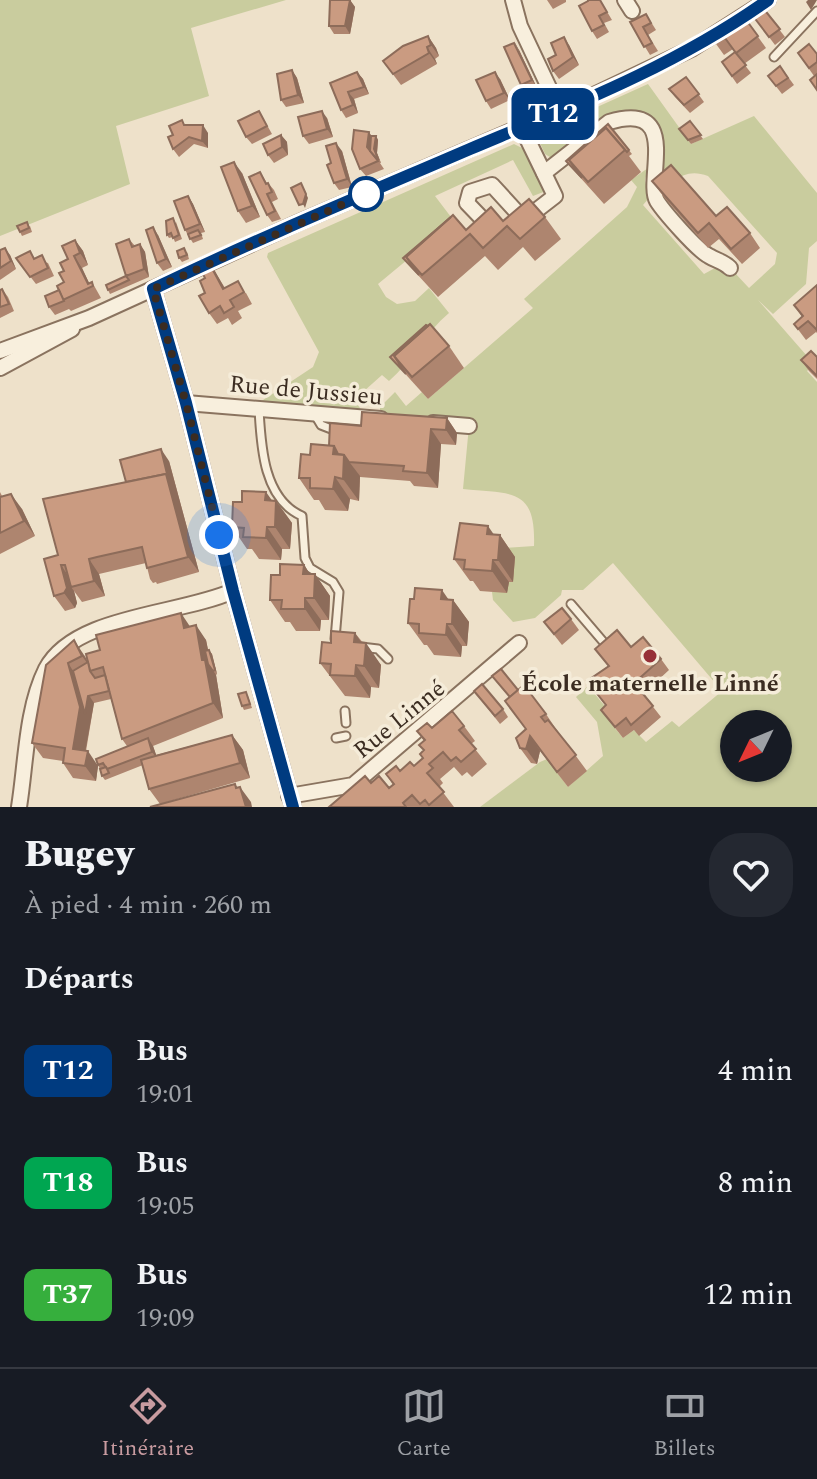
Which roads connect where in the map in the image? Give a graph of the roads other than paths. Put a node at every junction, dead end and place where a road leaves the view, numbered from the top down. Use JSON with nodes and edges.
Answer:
{"nodes":[{"id":1,"x":513,"y":0,"type":"edge"},
{"id":2,"x":768,"y":0,"type":"edge"},
{"id":3,"x":817,"y":11,"type":"edge"},
{"id":4,"x":774,"y":57,"type":"dead end"},
{"id":5,"x":560,"y":111,"type":"junction"},
{"id":6,"x":522,"y":128,"type":"junction"},
{"id":7,"x":544,"y":173,"type":"junction"},
{"id":8,"x":517,"y":213,"type":"edge"},
{"id":9,"x":730,"y":268,"type":"dead end"},
{"id":10,"x":153,"y":289,"type":"junction"},
{"id":11,"x":89,"y":318,"type":"junction"},
{"id":12,"x":0,"y":351,"type":"edge"},
{"id":13,"x":0,"y":368,"type":"edge"},
{"id":14,"x":186,"y":403,"type":"junction"},
{"id":15,"x":259,"y":409,"type":"junction"},
{"id":16,"x":313,"y":413,"type":"junction"},
{"id":17,"x":469,"y":426,"type":"dead end"},
{"id":18,"x":345,"y":433,"type":"edge"},
{"id":19,"x":233,"y":591,"type":"junction"},
{"id":20,"x":571,"y":604,"type":"dead end"},
{"id":21,"x":519,"y":643,"type":"dead end"},
{"id":22,"x":606,"y":645,"type":"edge"},
{"id":23,"x":388,"y":659,"type":"dead end"},
{"id":24,"x":345,"y":711,"type":"dead end"},
{"id":25,"x":346,"y":723,"type":"dead end"},
{"id":26,"x":346,"y":736,"type":"dead end"},
{"id":27,"x":336,"y":738,"type":"dead end"},
{"id":28,"x":291,"y":801,"type":"edge"},
{"id":29,"x":19,"y":807,"type":"edge"}],
"edges":[{"from":1,"to":5,"type":"street"},
{"from":2,"to":5,"type":"street"},
{"from":3,"to":4,"type":"lane"},
{"from":5,"to":6,"type":"street"},
{"from":6,"to":7,"type":"street"},
{"from":6,"to":10,"type":"street"},
{"from":7,"to":8,"type":"street"},
{"from":7,"to":9,"type":"street"},
{"from":10,"to":11,"type":"street"},
{"from":10,"to":14,"type":"street"},
{"from":11,"to":12,"type":"street"},
{"from":11,"to":13,"type":"street"},
{"from":14,"to":15,"type":"street","name":"Rue de Jussieu"},
{"from":14,"to":19,"type":"street"},
{"from":15,"to":16,"type":"street","name":"Rue de Jussieu"},
{"from":15,"to":23,"type":"lane"},
{"from":16,"to":17,"type":"street","name":"Rue de Jussieu"},
{"from":16,"to":18,"type":"lane"},
{"from":19,"to":28,"type":"street"},
{"from":19,"to":29,"type":"street"},
{"from":20,"to":22,"type":"lane"},
{"from":21,"to":28,"type":"street","name":"Rue Linné"},
{"from":24,"to":25,"type":"lane"},
{"from":26,"to":27,"type":"lane"}]}
